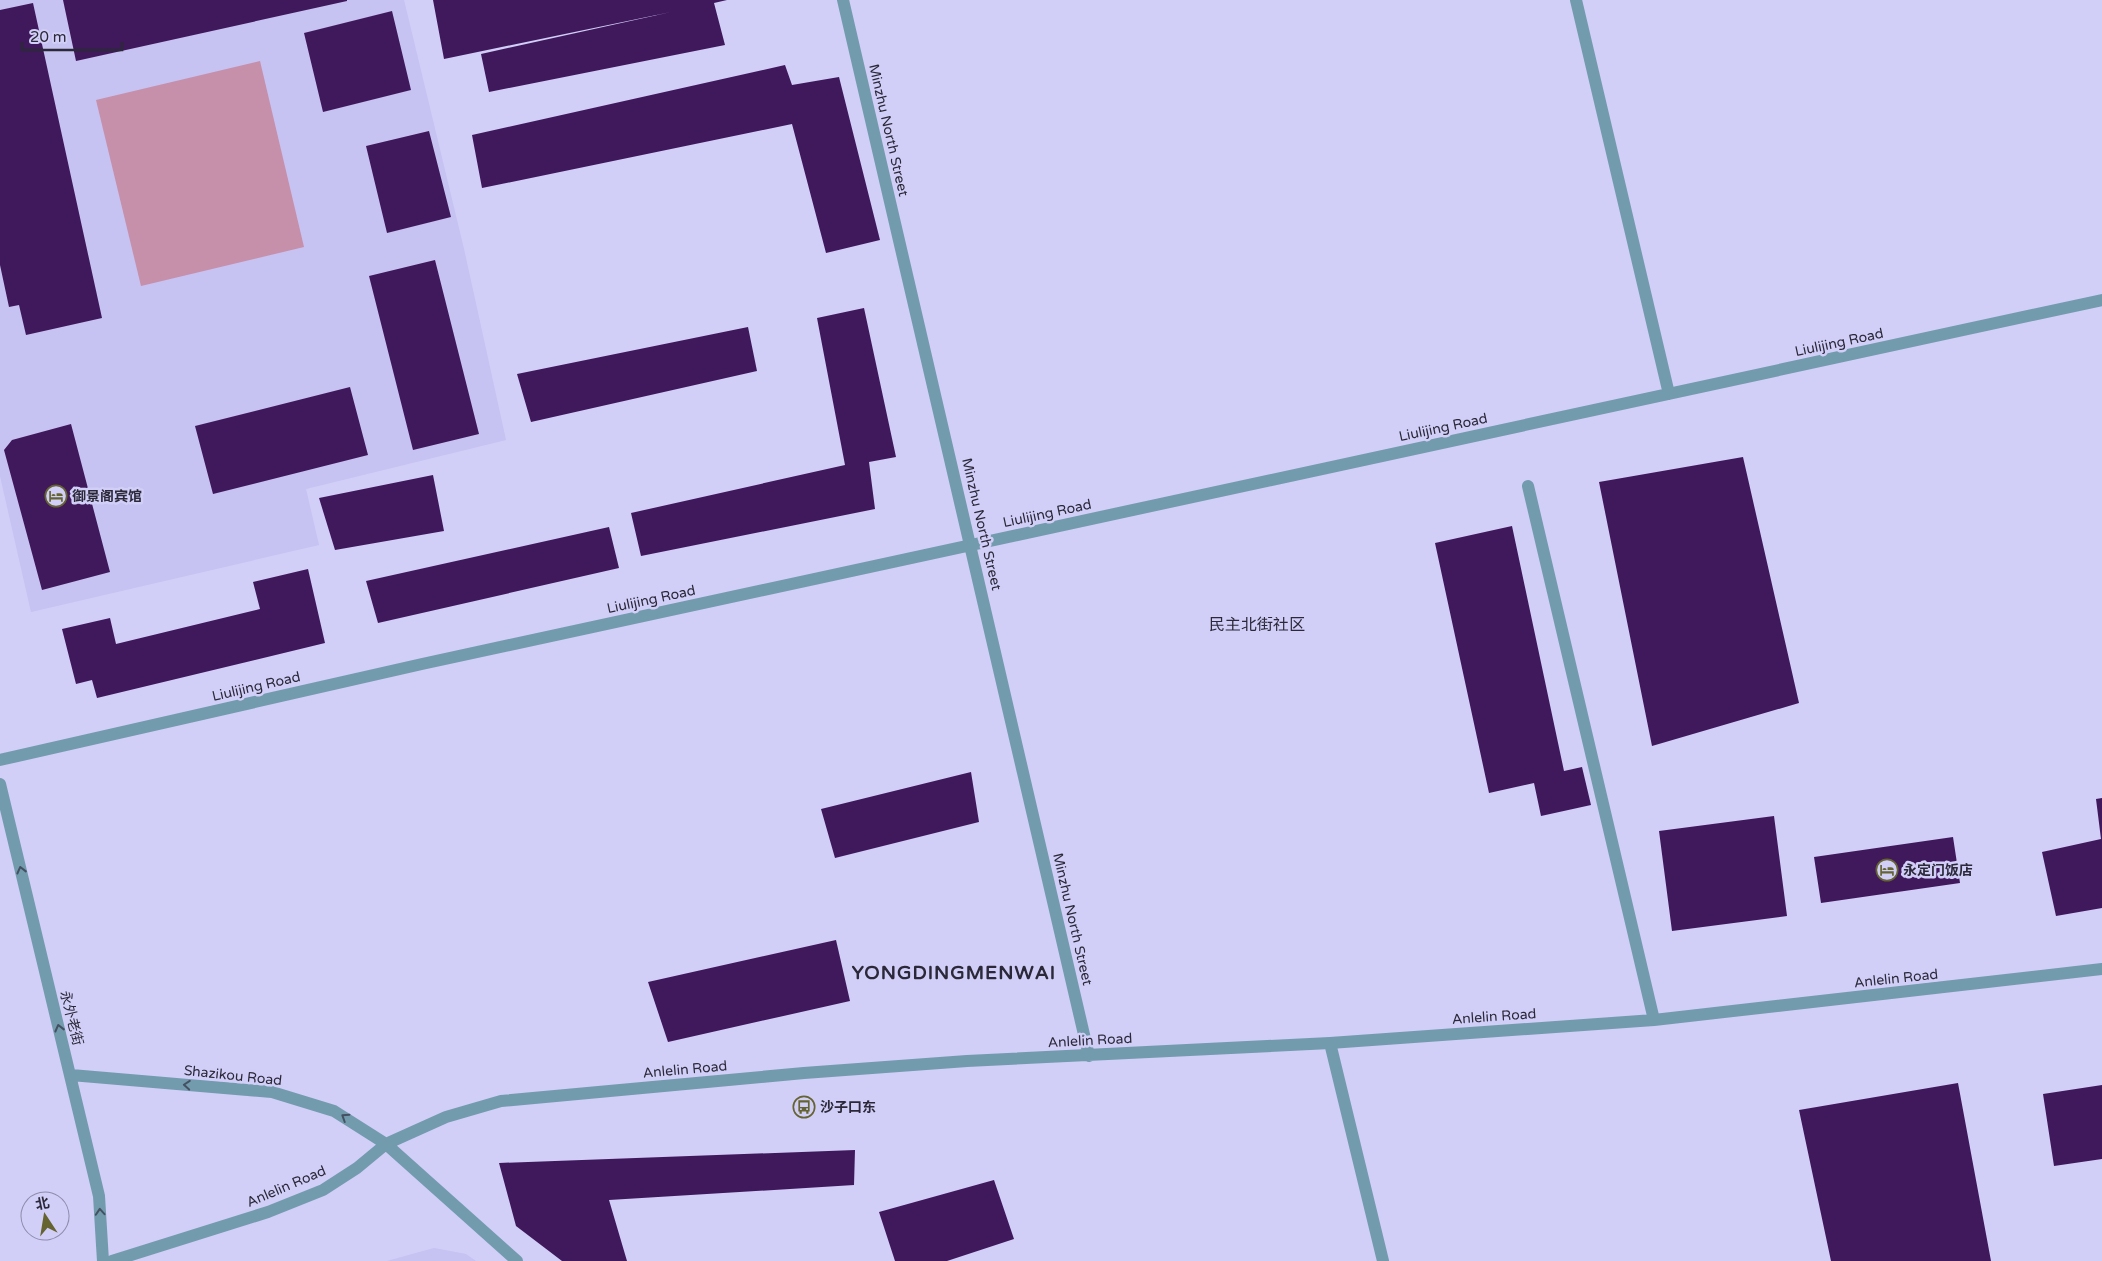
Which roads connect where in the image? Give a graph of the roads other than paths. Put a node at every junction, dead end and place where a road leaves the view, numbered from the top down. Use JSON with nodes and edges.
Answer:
{"nodes":[{"id":1,"x":844,"y":0,"type":"edge"},
{"id":2,"x":1576,"y":0,"type":"edge"},
{"id":3,"x":2102,"y":300,"type":"edge"},
{"id":4,"x":1669,"y":394,"type":"junction"},
{"id":5,"x":1528,"y":486,"type":"dead end"},
{"id":6,"x":971,"y":545,"type":"junction"},
{"id":7,"x":0,"y":760,"type":"edge"},
{"id":8,"x":0,"y":784,"type":"edge"},
{"id":9,"x":2102,"y":969,"type":"edge"},
{"id":10,"x":1654,"y":1020,"type":"junction"},
{"id":11,"x":1330,"y":1042,"type":"junction"},
{"id":12,"x":1089,"y":1056,"type":"junction"},
{"id":13,"x":70,"y":1075,"type":"junction"},
{"id":14,"x":386,"y":1144,"type":"junction"},
{"id":15,"x":103,"y":1261,"type":"edge"},
{"id":16,"x":112,"y":1261,"type":"edge"},
{"id":17,"x":516,"y":1261,"type":"edge"},
{"id":18,"x":1383,"y":1261,"type":"edge"}],
"edges":[{"from":1,"to":6,"type":"street","name":"Minzhu North Street"},
{"from":2,"to":4,"type":"street"},
{"from":3,"to":4,"type":"street","name":"Liulijing Road"},
{"from":4,"to":6,"type":"street","name":"Liulijing Road"},
{"from":5,"to":10,"type":"street"},
{"from":6,"to":7,"type":"street","name":"Liulijing Road"},
{"from":6,"to":12,"type":"street","name":"Minzhu North Street"},
{"from":13,"to":8,"type":"street","name":"永外老街","one_way":true},
{"from":9,"to":10,"type":"street","name":"Anlelin Road"},
{"from":10,"to":11,"type":"street","name":"Anlelin Road"},
{"from":11,"to":12,"type":"street","name":"Anlelin Road"},
{"from":11,"to":18,"type":"street"},
{"from":12,"to":14,"type":"street","name":"Anlelin Road"},
{"from":14,"to":13,"type":"street","name":"Shazikou Road","one_way":true},
{"from":15,"to":13,"type":"street","name":"永外老街","one_way":true},
{"from":14,"to":16,"type":"street","name":"Anlelin Road"},
{"from":14,"to":17,"type":"street","name":"Shazikou Road"}]}
